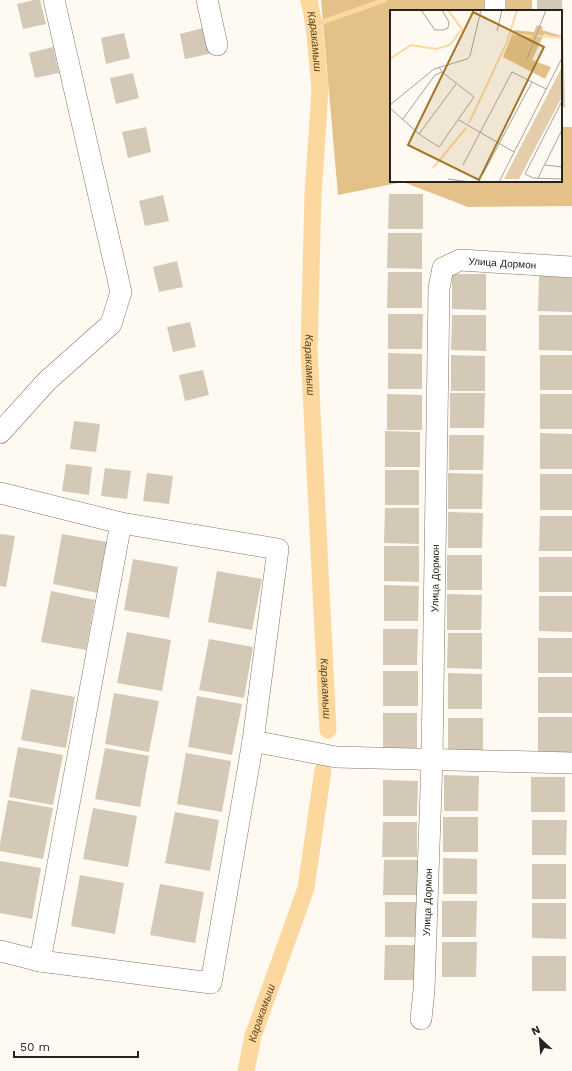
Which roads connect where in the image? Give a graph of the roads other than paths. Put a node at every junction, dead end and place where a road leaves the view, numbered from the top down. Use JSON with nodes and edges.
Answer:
{"nodes":[{"id":1,"x":54,"y":0,"type":"edge"},
{"id":2,"x":207,"y":0,"type":"edge"},
{"id":3,"x":217,"y":45,"type":"dead end"},
{"id":4,"x":572,"y":267,"type":"edge"},
{"id":5,"x":0,"y":433,"type":"edge"},
{"id":6,"x":0,"y":493,"type":"edge"},
{"id":7,"x":121,"y":523,"type":"junction"},
{"id":8,"x":253,"y":741,"type":"junction"},
{"id":9,"x":432,"y":760,"type":"junction"},
{"id":10,"x":572,"y":763,"type":"edge"},
{"id":11,"x":0,"y":951,"type":"edge"},
{"id":12,"x":40,"y":961,"type":"junction"},
{"id":13,"x":421,"y":1019,"type":"dead end"}],
"edges":[{"from":1,"to":5,"type":"street"},
{"from":2,"to":3,"type":"street"},
{"from":4,"to":9,"type":"street","name":"Улица Дормон"},
{"from":6,"to":7,"type":"street"},
{"from":7,"to":8,"type":"street"},
{"from":7,"to":12,"type":"street"},
{"from":8,"to":9,"type":"street"},
{"from":8,"to":12,"type":"street"},
{"from":9,"to":10,"type":"street"},
{"from":9,"to":13,"type":"street","name":"Улица Дормон"},
{"from":11,"to":12,"type":"street"}]}
